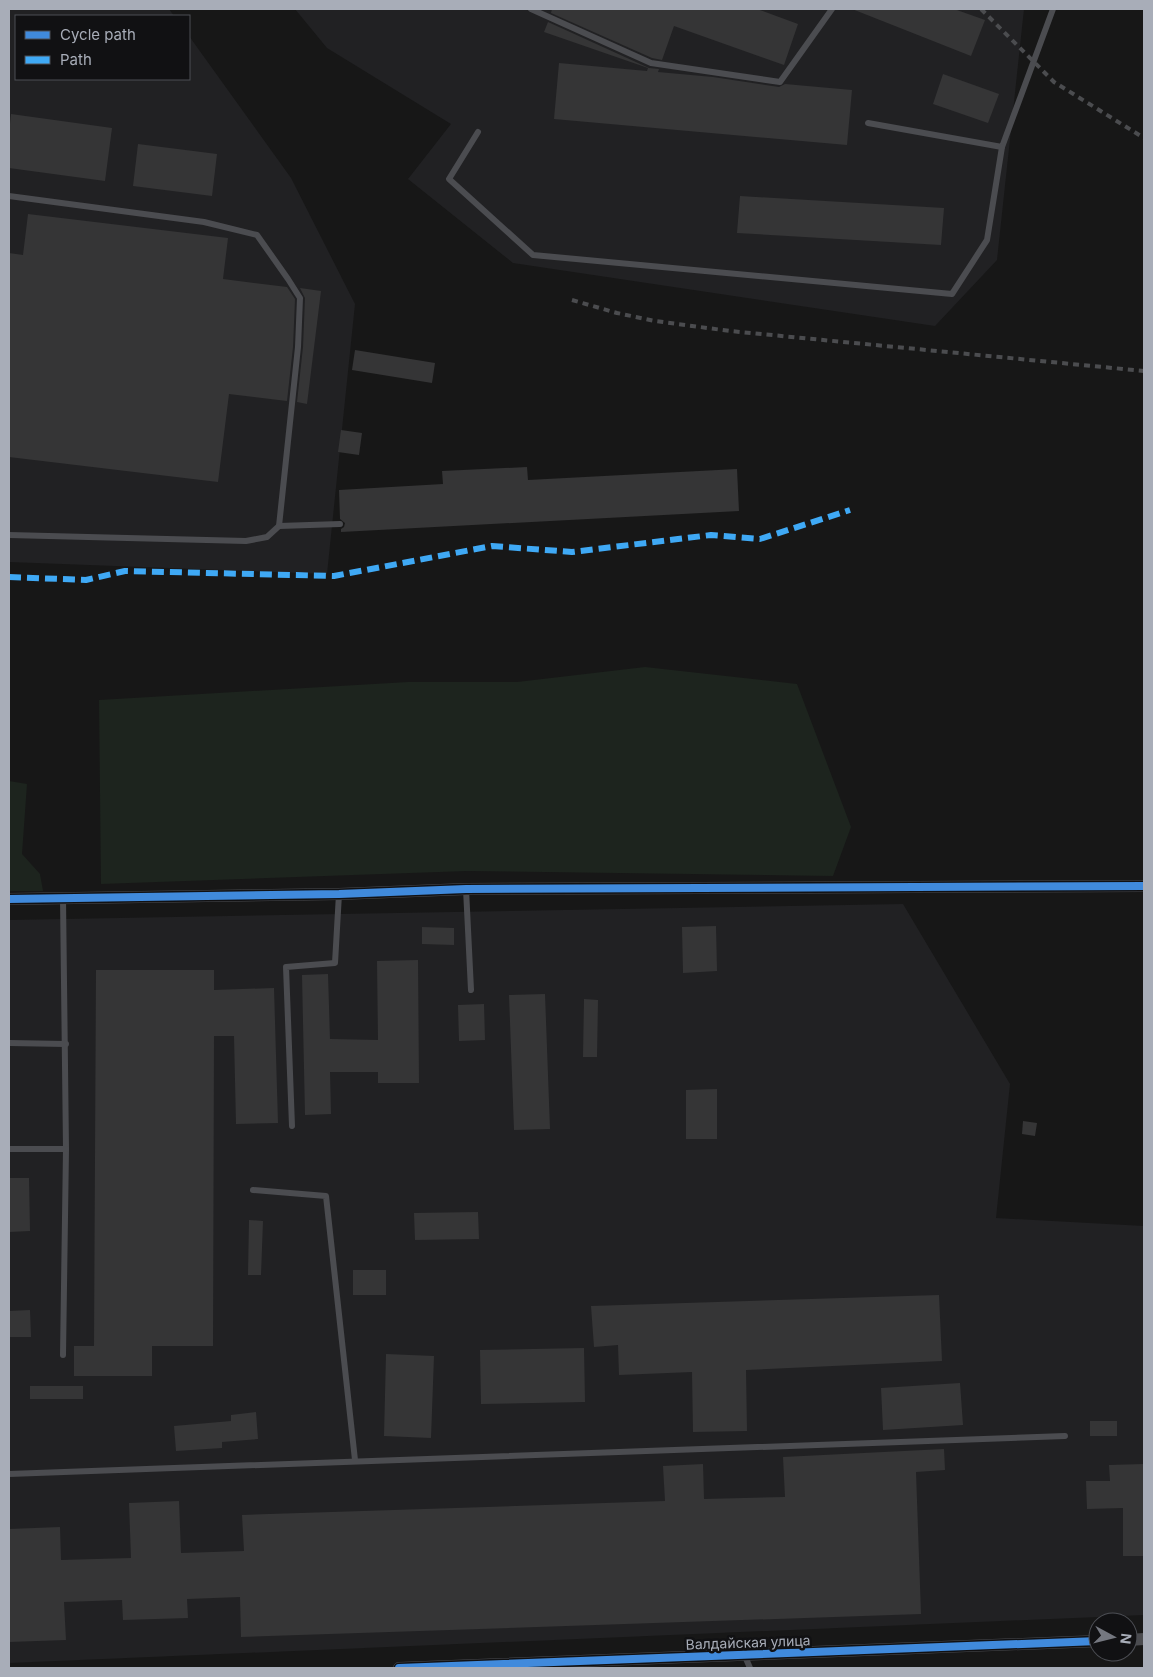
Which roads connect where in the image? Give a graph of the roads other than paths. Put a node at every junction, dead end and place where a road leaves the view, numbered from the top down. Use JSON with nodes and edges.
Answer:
{"nodes":[{"id":1,"x":531,"y":9,"type":"edge"},
{"id":2,"x":832,"y":9,"type":"edge"},
{"id":3,"x":1053,"y":9,"type":"edge"},
{"id":4,"x":868,"y":123,"type":"dead end"},
{"id":5,"x":478,"y":132,"type":"dead end"},
{"id":6,"x":1002,"y":147,"type":"junction"},
{"id":7,"x":9,"y":196,"type":"edge"},
{"id":8,"x":340,"y":524,"type":"dead end"},
{"id":9,"x":279,"y":526,"type":"junction"},
{"id":10,"x":9,"y":535,"type":"edge"},
{"id":11,"x":1144,"y":886,"type":"edge"},
{"id":12,"x":466,"y":889,"type":"junction"},
{"id":13,"x":340,"y":894,"type":"junction"},
{"id":14,"x":63,"y":898,"type":"junction"},
{"id":15,"x":9,"y":899,"type":"edge"},
{"id":16,"x":471,"y":990,"type":"dead end"},
{"id":17,"x":9,"y":1043,"type":"edge"},
{"id":18,"x":66,"y":1044,"type":"junction"},
{"id":19,"x":292,"y":1126,"type":"dead end"},
{"id":20,"x":9,"y":1148,"type":"edge"},
{"id":21,"x":66,"y":1149,"type":"junction"},
{"id":22,"x":253,"y":1190,"type":"dead end"},
{"id":23,"x":63,"y":1356,"type":"dead end"},
{"id":24,"x":1065,"y":1436,"type":"dead end"},
{"id":25,"x":356,"y":1460,"type":"junction"},
{"id":26,"x":9,"y":1474,"type":"edge"},
{"id":27,"x":1088,"y":1641,"type":"edge"},
{"id":28,"x":744,"y":1654,"type":"junction"},
{"id":29,"x":400,"y":1668,"type":"edge"},
{"id":30,"x":750,"y":1668,"type":"edge"}],
"edges":[{"from":1,"to":2,"type":"lane"},
{"from":3,"to":6,"type":"lane"},
{"from":4,"to":6,"type":"lane"},
{"from":5,"to":6,"type":"lane"},
{"from":7,"to":9,"type":"lane"},
{"from":8,"to":9,"type":"lane"},
{"from":9,"to":10,"type":"lane"},
{"from":11,"to":12,"type":"street"},
{"from":12,"to":13,"type":"street"},
{"from":12,"to":16,"type":"lane"},
{"from":13,"to":14,"type":"street"},
{"from":13,"to":19,"type":"lane"},
{"from":14,"to":15,"type":"street"},
{"from":14,"to":18,"type":"lane"},
{"from":17,"to":18,"type":"lane"},
{"from":18,"to":21,"type":"lane"},
{"from":20,"to":21,"type":"lane"},
{"from":21,"to":23,"type":"lane"},
{"from":22,"to":25,"type":"lane"},
{"from":24,"to":25,"type":"lane"},
{"from":25,"to":26,"type":"lane"},
{"from":27,"to":28,"type":"street","name":"Валдайская улица"},
{"from":28,"to":29,"type":"street","name":"Валдайская улица"},
{"from":28,"to":30,"type":"lane"}]}
